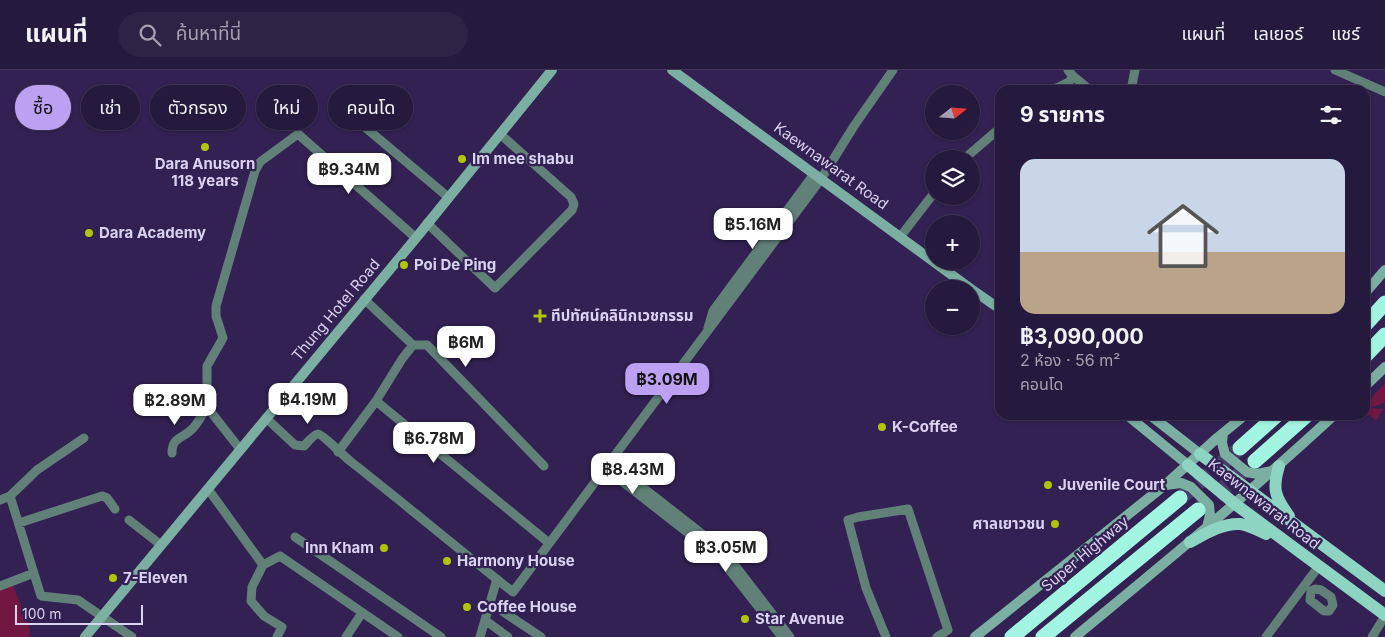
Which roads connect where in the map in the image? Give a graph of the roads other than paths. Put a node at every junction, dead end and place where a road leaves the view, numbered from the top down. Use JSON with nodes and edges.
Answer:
{"nodes":[{"id":1,"x":552,"y":70,"type":"edge"},
{"id":2,"x":672,"y":70,"type":"edge"},
{"id":3,"x":893,"y":70,"type":"edge"},
{"id":4,"x":1135,"y":70,"type":"edge"},
{"id":5,"x":1335,"y":70,"type":"edge"},
{"id":6,"x":1071,"y":73,"type":"edge"},
{"id":7,"x":1063,"y":85,"type":"edge"},
{"id":8,"x":1084,"y":85,"type":"edge"},
{"id":9,"x":1132,"y":85,"type":"edge"},
{"id":10,"x":1369,"y":85,"type":"edge"},
{"id":11,"x":1370,"y":85,"type":"edge"},
{"id":12,"x":1385,"y":92,"type":"edge"},
{"id":13,"x":368,"y":130,"type":"edge"},
{"id":14,"x":995,"y":132,"type":"edge"},
{"id":15,"x":500,"y":134,"type":"junction"},
{"id":16,"x":974,"y":150,"type":"edge"},
{"id":17,"x":817,"y":177,"type":"junction"},
{"id":18,"x":448,"y":197,"type":"junction"},
{"id":19,"x":925,"y":205,"type":"edge"},
{"id":20,"x":427,"y":224,"type":"junction"},
{"id":21,"x":900,"y":237,"type":"junction"},
{"id":22,"x":416,"y":238,"type":"junction"},
{"id":23,"x":1385,"y":270,"type":"edge"},
{"id":24,"x":959,"y":280,"type":"edge"},
{"id":25,"x":1370,"y":287,"type":"edge"},
{"id":26,"x":980,"y":295,"type":"edge"},
{"id":27,"x":364,"y":299,"type":"junction"},
{"id":28,"x":1385,"y":303,"type":"edge"},
{"id":29,"x":995,"y":306,"type":"edge"},
{"id":30,"x":1370,"y":320,"type":"edge"},
{"id":31,"x":1385,"y":335,"type":"edge"},
{"id":32,"x":413,"y":345,"type":"junction"},
{"id":33,"x":1370,"y":351,"type":"edge"},
{"id":34,"x":1385,"y":367,"type":"edge"},
{"id":35,"x":1370,"y":381,"type":"edge"},
{"id":36,"x":376,"y":401,"type":"junction"},
{"id":37,"x":207,"y":407,"type":"junction"},
{"id":38,"x":266,"y":418,"type":"junction"},
{"id":39,"x":1133,"y":420,"type":"edge"},
{"id":40,"x":1156,"y":420,"type":"edge"},
{"id":41,"x":1239,"y":420,"type":"edge"},
{"id":42,"x":1271,"y":420,"type":"edge"},
{"id":43,"x":1301,"y":420,"type":"edge"},
{"id":44,"x":1329,"y":420,"type":"edge"},
{"id":45,"x":1224,"y":434,"type":"junction"},
{"id":46,"x":84,"y":438,"type":"dead end"},
{"id":47,"x":1240,"y":448,"type":"tunnel mouth"},
{"id":48,"x":240,"y":449,"type":"junction"},
{"id":49,"x":338,"y":452,"type":"junction"},
{"id":50,"x":172,"y":453,"type":"dead end"},
{"id":51,"x":1200,"y":454,"type":"junction"},
{"id":52,"x":1255,"y":461,"type":"tunnel mouth"},
{"id":53,"x":607,"y":464,"type":"junction"},
{"id":54,"x":1188,"y":465,"type":"junction"},
{"id":55,"x":544,"y":466,"type":"dead end"},
{"id":56,"x":1276,"y":469,"type":"junction"},
{"id":57,"x":1165,"y":485,"type":"junction"},
{"id":58,"x":208,"y":489,"type":"junction"},
{"id":59,"x":1250,"y":491,"type":"junction"},
{"id":60,"x":10,"y":496,"type":"junction"},
{"id":61,"x":1180,"y":498,"type":"tunnel mouth"},
{"id":62,"x":0,"y":500,"type":"edge"},
{"id":63,"x":1235,"y":504,"type":"junction"},
{"id":64,"x":115,"y":510,"type":"dead end"},
{"id":65,"x":1198,"y":510,"type":"tunnel mouth"},
{"id":66,"x":129,"y":520,"type":"dead end"},
{"id":67,"x":19,"y":523,"type":"junction"},
{"id":68,"x":1296,"y":526,"type":"junction"},
{"id":69,"x":1207,"y":527,"type":"junction"},
{"id":70,"x":296,"y":537,"type":"dead end"},
{"id":71,"x":704,"y":541,"type":"junction"},
{"id":72,"x":1190,"y":542,"type":"junction"},
{"id":73,"x":550,"y":543,"type":"junction"},
{"id":74,"x":1287,"y":543,"type":"junction"},
{"id":75,"x":161,"y":545,"type":"junction"},
{"id":76,"x":262,"y":565,"type":"junction"},
{"id":77,"x":1319,"y":566,"type":"junction"},
{"id":78,"x":34,"y":573,"type":"junction"},
{"id":79,"x":497,"y":579,"type":"junction"},
{"id":80,"x":0,"y":586,"type":"edge"},
{"id":81,"x":1385,"y":591,"type":"edge"},
{"id":82,"x":490,"y":603,"type":"junction"},
{"id":83,"x":362,"y":613,"type":"junction"},
{"id":84,"x":1385,"y":615,"type":"edge"},
{"id":85,"x":102,"y":617,"type":"junction"},
{"id":86,"x":485,"y":620,"type":"junction"},
{"id":87,"x":84,"y":637,"type":"edge"},
{"id":88,"x":132,"y":637,"type":"edge"},
{"id":89,"x":277,"y":637,"type":"edge"},
{"id":90,"x":346,"y":637,"type":"edge"},
{"id":91,"x":398,"y":637,"type":"edge"},
{"id":92,"x":441,"y":637,"type":"edge"},
{"id":93,"x":480,"y":637,"type":"edge"},
{"id":94,"x":508,"y":637,"type":"edge"},
{"id":95,"x":541,"y":637,"type":"edge"},
{"id":96,"x":782,"y":637,"type":"edge"},
{"id":97,"x":790,"y":637,"type":"edge"},
{"id":98,"x":886,"y":637,"type":"edge"},
{"id":99,"x":937,"y":637,"type":"edge"},
{"id":100,"x":975,"y":637,"type":"edge"},
{"id":101,"x":1012,"y":637,"type":"edge"},
{"id":102,"x":1043,"y":637,"type":"edge"},
{"id":103,"x":1074,"y":637,"type":"edge"},
{"id":104,"x":1266,"y":637,"type":"edge"},
{"id":105,"x":1372,"y":637,"type":"edge"}],
"edges":[{"from":1,"to":15,"type":"street","name":"Thung Hotel Road"},
{"from":2,"to":17,"type":"street","name":"Kaewnawarat Road"},
{"from":3,"to":17,"type":"street"},
{"from":4,"to":9,"type":"street"},
{"from":5,"to":10,"type":"street"},
{"from":6,"to":7,"type":"street"},
{"from":6,"to":8,"type":"street"},
{"from":11,"to":12,"type":"street"},
{"from":13,"to":18,"type":"street"},
{"from":14,"to":16,"type":"street"},
{"from":15,"to":18,"type":"street","name":"Thung Hotel Road"},
{"from":15,"to":20,"type":"street"},
{"from":17,"to":21,"type":"street","name":"Kaewnawarat Road"},
{"from":17,"to":53,"type":"street"},
{"from":18,"to":20,"type":"street","name":"Thung Hotel Road"},
{"from":19,"to":21,"type":"street"},
{"from":20,"to":22,"type":"street","name":"Thung Hotel Road"},
{"from":21,"to":24,"type":"street","name":"Kaewnawarat Road"},
{"from":22,"to":27,"type":"street","name":"Thung Hotel Road"},
{"from":22,"to":37,"type":"street"},
{"from":23,"to":25,"type":"street"},
{"from":26,"to":29,"type":"street","name":"Kaewnawarat Road"},
{"from":27,"to":32,"type":"street"},
{"from":27,"to":38,"type":"street","name":"Thung Hotel Road"},
{"from":28,"to":30,"type":"highway"},
{"from":31,"to":33,"type":"highway"},
{"from":32,"to":36,"type":"street"},
{"from":32,"to":55,"type":"street"},
{"from":34,"to":35,"type":"street"},
{"from":36,"to":49,"type":"street"},
{"from":36,"to":73,"type":"street"},
{"from":37,"to":48,"type":"street"},
{"from":37,"to":50,"type":"street"},
{"from":38,"to":48,"type":"street","name":"Thung Hotel Road"},
{"from":38,"to":49,"type":"street"},
{"from":39,"to":54,"type":"street","name":"Kaewnawarat Road"},
{"from":40,"to":51,"type":"street","name":"Kaewnawarat Road"},
{"from":41,"to":45,"type":"street"},
{"from":42,"to":47,"type":"highway"},
{"from":43,"to":52,"type":"highway"},
{"from":44,"to":56,"type":"street"},
{"from":45,"to":51,"type":"street"},
{"from":45,"to":56,"type":"street"},
{"from":46,"to":60,"type":"street"},
{"from":48,"to":58,"type":"street","name":"Thung Hotel Road"},
{"from":49,"to":79,"type":"street"},
{"from":51,"to":54,"type":"street"},
{"from":51,"to":59,"type":"main road","name":"Kaewnawarat Road"},
{"from":53,"to":71,"type":"street"},
{"from":53,"to":73,"type":"street"},
{"from":54,"to":57,"type":"street"},
{"from":54,"to":63,"type":"main road","name":"Kaewnawarat Road"},
{"from":56,"to":59,"type":"street"},
{"from":56,"to":68,"type":"main road"},
{"from":57,"to":69,"type":"street"},
{"from":57,"to":100,"type":"street"},
{"from":58,"to":75,"type":"street","name":"Thung Hotel Road"},
{"from":58,"to":76,"type":"street"},
{"from":59,"to":63,"type":"street"},
{"from":59,"to":68,"type":"main road","name":"Kaewnawarat Road"},
{"from":60,"to":62,"type":"street"},
{"from":60,"to":67,"type":"street"},
{"from":61,"to":101,"type":"highway","name":"Super Highway"},
{"from":63,"to":69,"type":"street"},
{"from":63,"to":74,"type":"main road","name":"Kaewnawarat Road"},
{"from":64,"to":67,"type":"street"},
{"from":65,"to":102,"type":"highway"},
{"from":66,"to":75,"type":"street"},
{"from":67,"to":78,"type":"street"},
{"from":68,"to":81,"type":"main road","name":"Kaewnawarat Road"},
{"from":69,"to":72,"type":"street"},
{"from":70,"to":92,"type":"street"},
{"from":71,"to":96,"type":"street"},
{"from":71,"to":97,"type":"street"},
{"from":72,"to":74,"type":"main road"},
{"from":72,"to":103,"type":"street"},
{"from":73,"to":79,"type":"street"},
{"from":74,"to":77,"type":"main road","name":"Kaewnawarat Road"},
{"from":75,"to":85,"type":"street","name":"Thung Hotel Road"},
{"from":76,"to":83,"type":"street"},
{"from":76,"to":89,"type":"street"},
{"from":77,"to":84,"type":"main road","name":"Kaewnawarat Road"},
{"from":77,"to":104,"type":"street"},
{"from":78,"to":80,"type":"street"},
{"from":78,"to":85,"type":"street"},
{"from":79,"to":82,"type":"street"},
{"from":82,"to":86,"type":"street"},
{"from":82,"to":95,"type":"street"},
{"from":83,"to":90,"type":"street"},
{"from":83,"to":91,"type":"street"},
{"from":84,"to":105,"type":"street"},
{"from":85,"to":87,"type":"street","name":"Thung Hotel Road"},
{"from":85,"to":88,"type":"street"},
{"from":86,"to":93,"type":"street"},
{"from":86,"to":94,"type":"street"},
{"from":98,"to":99,"type":"street"}]}
